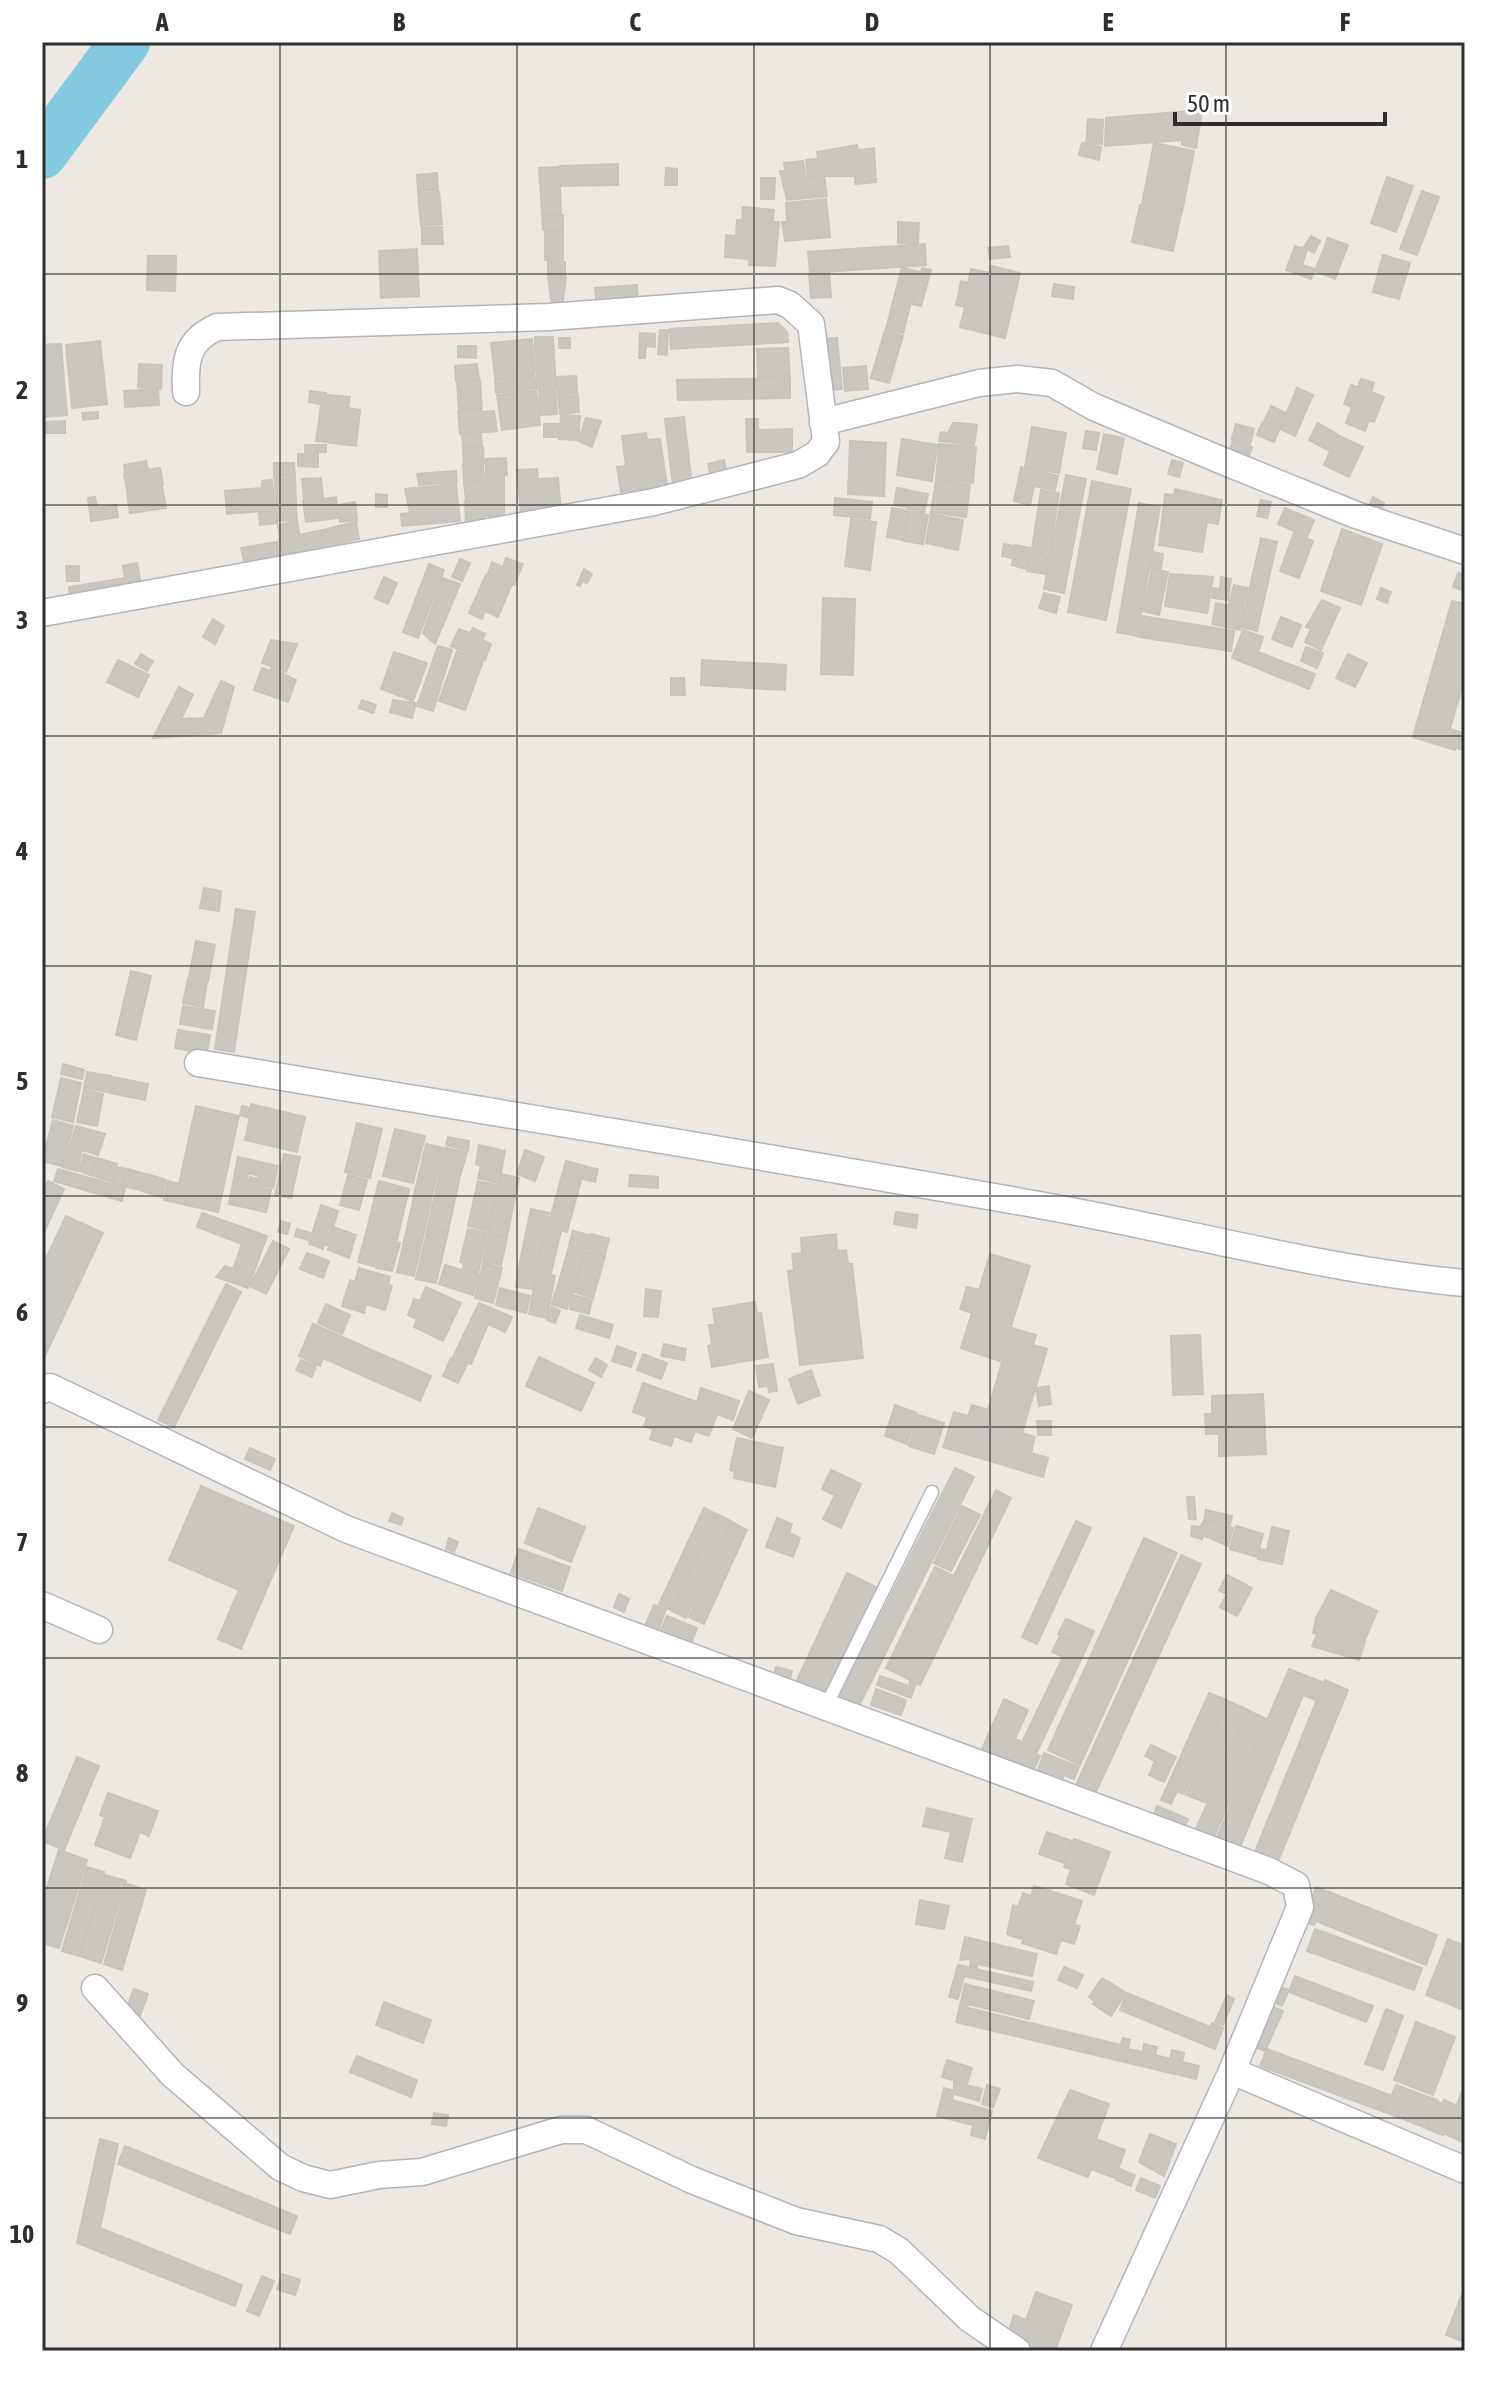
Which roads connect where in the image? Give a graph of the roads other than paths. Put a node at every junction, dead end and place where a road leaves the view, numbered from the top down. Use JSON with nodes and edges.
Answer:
{"nodes":[{"id":1,"x":186,"y":392,"type":"dead end"},
{"id":2,"x":823,"y":422,"type":"junction"},
{"id":3,"x":1465,"y":551,"type":"edge"},
{"id":4,"x":42,"y":613,"type":"edge"},
{"id":5,"x":198,"y":1063,"type":"dead end"},
{"id":6,"x":1465,"y":1283,"type":"edge"},
{"id":7,"x":42,"y":1390,"type":"edge"},
{"id":8,"x":932,"y":1492,"type":"dead end"},
{"id":9,"x":42,"y":1605,"type":"edge"},
{"id":10,"x":99,"y":1630,"type":"dead end"},
{"id":11,"x":826,"y":1706,"type":"junction"},
{"id":12,"x":95,"y":1988,"type":"dead end"},
{"id":13,"x":1232,"y":2071,"type":"junction"},
{"id":14,"x":1465,"y":2170,"type":"edge"},
{"id":15,"x":1017,"y":2351,"type":"edge"},
{"id":16,"x":1104,"y":2351,"type":"edge"}],
"edges":[{"from":1,"to":2,"type":"street"},
{"from":2,"to":3,"type":"street"},
{"from":2,"to":4,"type":"street"},
{"from":5,"to":6,"type":"street"},
{"from":7,"to":11,"type":"street"},
{"from":8,"to":11,"type":"lane"},
{"from":9,"to":10,"type":"street"},
{"from":11,"to":13,"type":"street"},
{"from":12,"to":15,"type":"street"},
{"from":13,"to":14,"type":"street"},
{"from":13,"to":16,"type":"street"}]}
